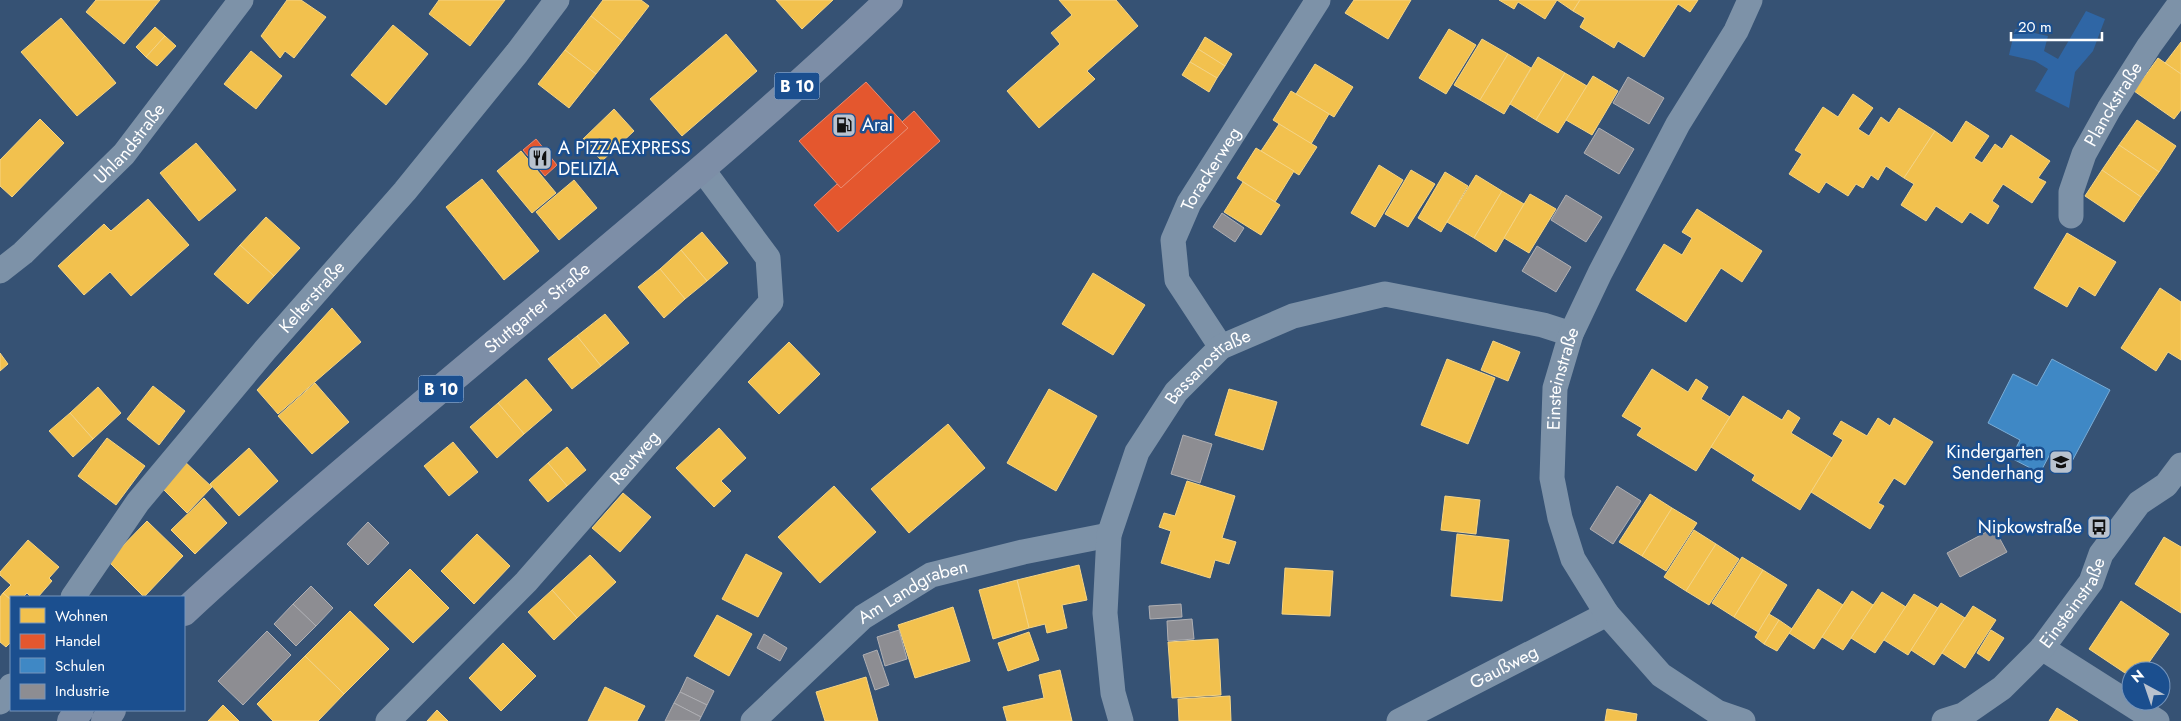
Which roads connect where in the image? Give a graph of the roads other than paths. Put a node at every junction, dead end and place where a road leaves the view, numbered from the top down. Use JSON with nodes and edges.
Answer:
{"nodes":[{"id":1,"x":241,"y":0,"type":"edge"},
{"id":2,"x":557,"y":0,"type":"edge"},
{"id":3,"x":889,"y":0,"type":"edge"},
{"id":4,"x":1318,"y":0,"type":"edge"},
{"id":5,"x":1750,"y":0,"type":"edge"},
{"id":6,"x":2181,"y":2,"type":"edge"},
{"id":7,"x":702,"y":170,"type":"junction"},
{"id":8,"x":2071,"y":216,"type":"dead end"},
{"id":9,"x":0,"y":271,"type":"edge"},
{"id":10,"x":1571,"y":334,"type":"junction"},
{"id":11,"x":1221,"y":347,"type":"junction"},
{"id":12,"x":2181,"y":465,"type":"edge"},
{"id":13,"x":1109,"y":535,"type":"junction"},
{"id":14,"x":74,"y":596,"type":"edge"},
{"id":15,"x":185,"y":611,"type":"edge"},
{"id":16,"x":1608,"y":614,"type":"junction"},
{"id":17,"x":2042,"y":648,"type":"junction"},
{"id":18,"x":10,"y":687,"type":"edge"},
{"id":19,"x":0,"y":702,"type":"edge"},
{"id":20,"x":79,"y":711,"type":"edge"},
{"id":21,"x":71,"y":721,"type":"edge"},
{"id":22,"x":388,"y":721,"type":"edge"},
{"id":23,"x":753,"y":721,"type":"edge"},
{"id":24,"x":1121,"y":721,"type":"edge"},
{"id":25,"x":1399,"y":721,"type":"edge"},
{"id":26,"x":1743,"y":721,"type":"edge"},
{"id":27,"x":1944,"y":721,"type":"edge"},
{"id":28,"x":2157,"y":721,"type":"edge"}],
"edges":[{"from":1,"to":9,"type":"street","name":"Uhlandstraße"},
{"from":2,"to":14,"type":"street","name":"Kelterstraße"},
{"from":3,"to":7,"type":"main road","name":"Stuttgarter Straße","number":"B 10"},
{"from":4,"to":11,"type":"street","name":"Torackerweg"},
{"from":5,"to":10,"type":"street","name":"Einsteinstraße"},
{"from":6,"to":8,"type":"street","name":"Planckstraße"},
{"from":7,"to":15,"type":"main road","name":"Stuttgarter Straße","number":"B 10"},
{"from":7,"to":22,"type":"street","name":"Reutweg"},
{"from":10,"to":11,"type":"street","name":"Bassanostraße"},
{"from":10,"to":16,"type":"street","name":"Einsteinstraße"},
{"from":11,"to":13,"type":"street","name":"Bassanostraße"},
{"from":12,"to":17,"type":"street","name":"Einsteinstraße"},
{"from":13,"to":23,"type":"street","name":"Am Landgraben"},
{"from":13,"to":24,"type":"street","name":"Bassanostraße"},
{"from":16,"to":25,"type":"street","name":"Gaußweg"},
{"from":16,"to":26,"type":"street","name":"Einsteinstraße"},
{"from":17,"to":27,"type":"street","name":"Einsteinstraße"},
{"from":17,"to":28,"type":"street"},
{"from":18,"to":19,"type":"street"},
{"from":20,"to":21,"type":"main road"}]}
